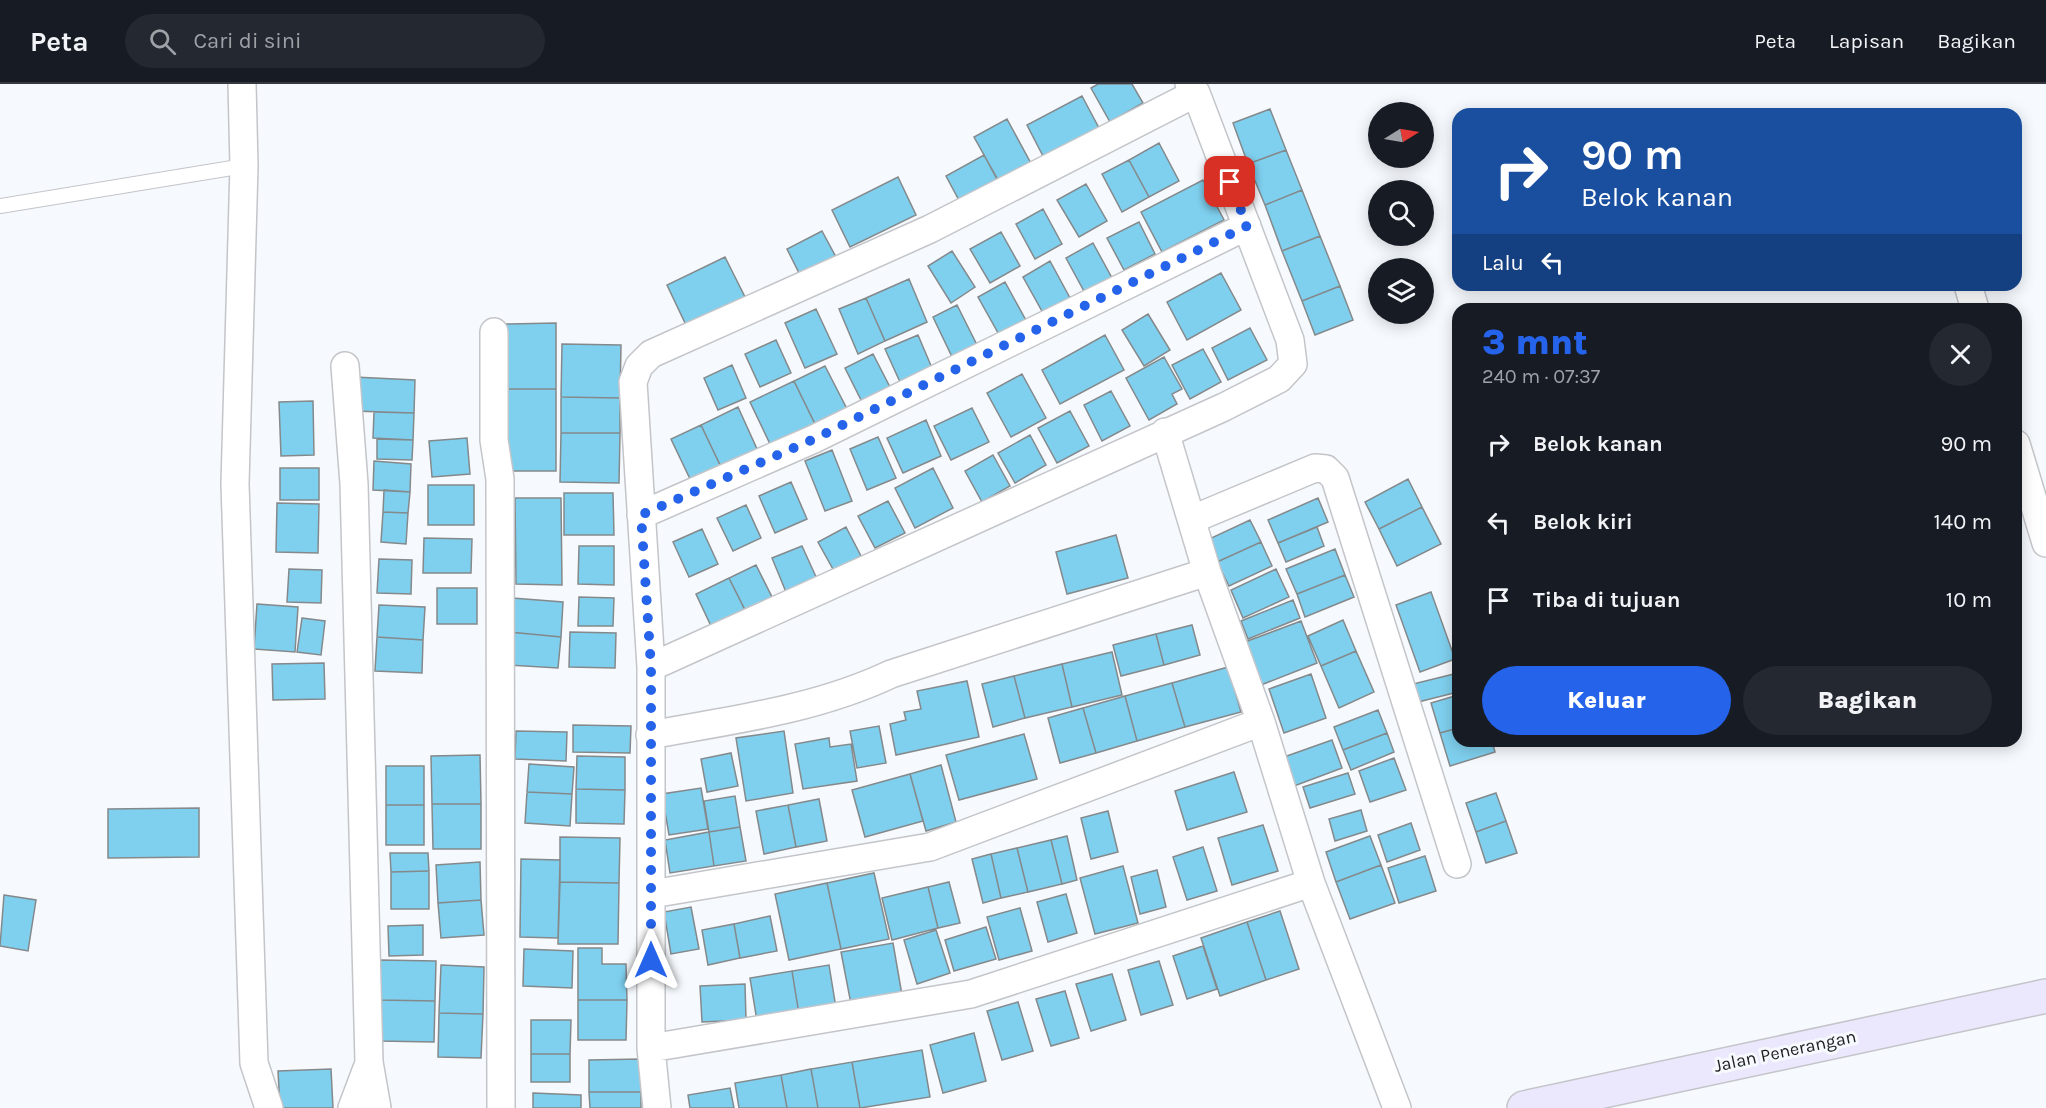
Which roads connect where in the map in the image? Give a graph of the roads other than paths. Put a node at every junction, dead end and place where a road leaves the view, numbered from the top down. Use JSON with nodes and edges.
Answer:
{"nodes":[{"id":1,"x":242,"y":84,"type":"edge"},
{"id":2,"x":1192,"y":89,"type":"edge"},
{"id":3,"x":244,"y":166,"type":"junction"},
{"id":4,"x":0,"y":206,"type":"edge"},
{"id":5,"x":1247,"y":226,"type":"junction"},
{"id":6,"x":494,"y":332,"type":"dead end"},
{"id":7,"x":345,"y":366,"type":"dead end"},
{"id":8,"x":1165,"y":432,"type":"junction"},
{"id":9,"x":2022,"y":464,"type":"edge"},
{"id":10,"x":641,"y":515,"type":"junction"},
{"id":11,"x":1192,"y":519,"type":"junction"},
{"id":12,"x":2046,"y":543,"type":"edge"},
{"id":13,"x":1207,"y":572,"type":"junction"},
{"id":14,"x":651,"y":667,"type":"junction"},
{"id":15,"x":1261,"y":722,"type":"junction"},
{"id":16,"x":650,"y":735,"type":"junction"},
{"id":17,"x":1457,"y":864,"type":"dead end"},
{"id":18,"x":1311,"y":883,"type":"junction"},
{"id":19,"x":652,"y":894,"type":"junction"},
{"id":20,"x":2046,"y":996,"type":"edge"},
{"id":21,"x":651,"y":1048,"type":"junction"},
{"id":22,"x":269,"y":1108,"type":"edge"},
{"id":23,"x":361,"y":1108,"type":"edge"},
{"id":24,"x":501,"y":1108,"type":"edge"},
{"id":25,"x":657,"y":1108,"type":"edge"},
{"id":26,"x":1397,"y":1108,"type":"edge"},
{"id":27,"x":1524,"y":1108,"type":"edge"}],
"edges":[{"from":1,"to":3,"type":"street"},
{"from":2,"to":5,"type":"street"},
{"from":2,"to":10,"type":"street"},
{"from":3,"to":4,"type":"lane"},
{"from":3,"to":22,"type":"street"},
{"from":5,"to":8,"type":"street"},
{"from":5,"to":10,"type":"street"},
{"from":6,"to":24,"type":"street"},
{"from":7,"to":23,"type":"street"},
{"from":8,"to":11,"type":"street"},
{"from":8,"to":14,"type":"street"},
{"from":9,"to":12,"type":"street"},
{"from":10,"to":14,"type":"street"},
{"from":11,"to":13,"type":"street"},
{"from":11,"to":17,"type":"street"},
{"from":13,"to":15,"type":"street"},
{"from":13,"to":16,"type":"street"},
{"from":14,"to":16,"type":"street"},
{"from":15,"to":18,"type":"street"},
{"from":15,"to":19,"type":"street"},
{"from":16,"to":19,"type":"street"},
{"from":18,"to":21,"type":"street"},
{"from":18,"to":26,"type":"street"},
{"from":19,"to":21,"type":"street"},
{"from":20,"to":27,"type":"street","name":"Jalan Penerangan"},
{"from":21,"to":25,"type":"street"}]}
